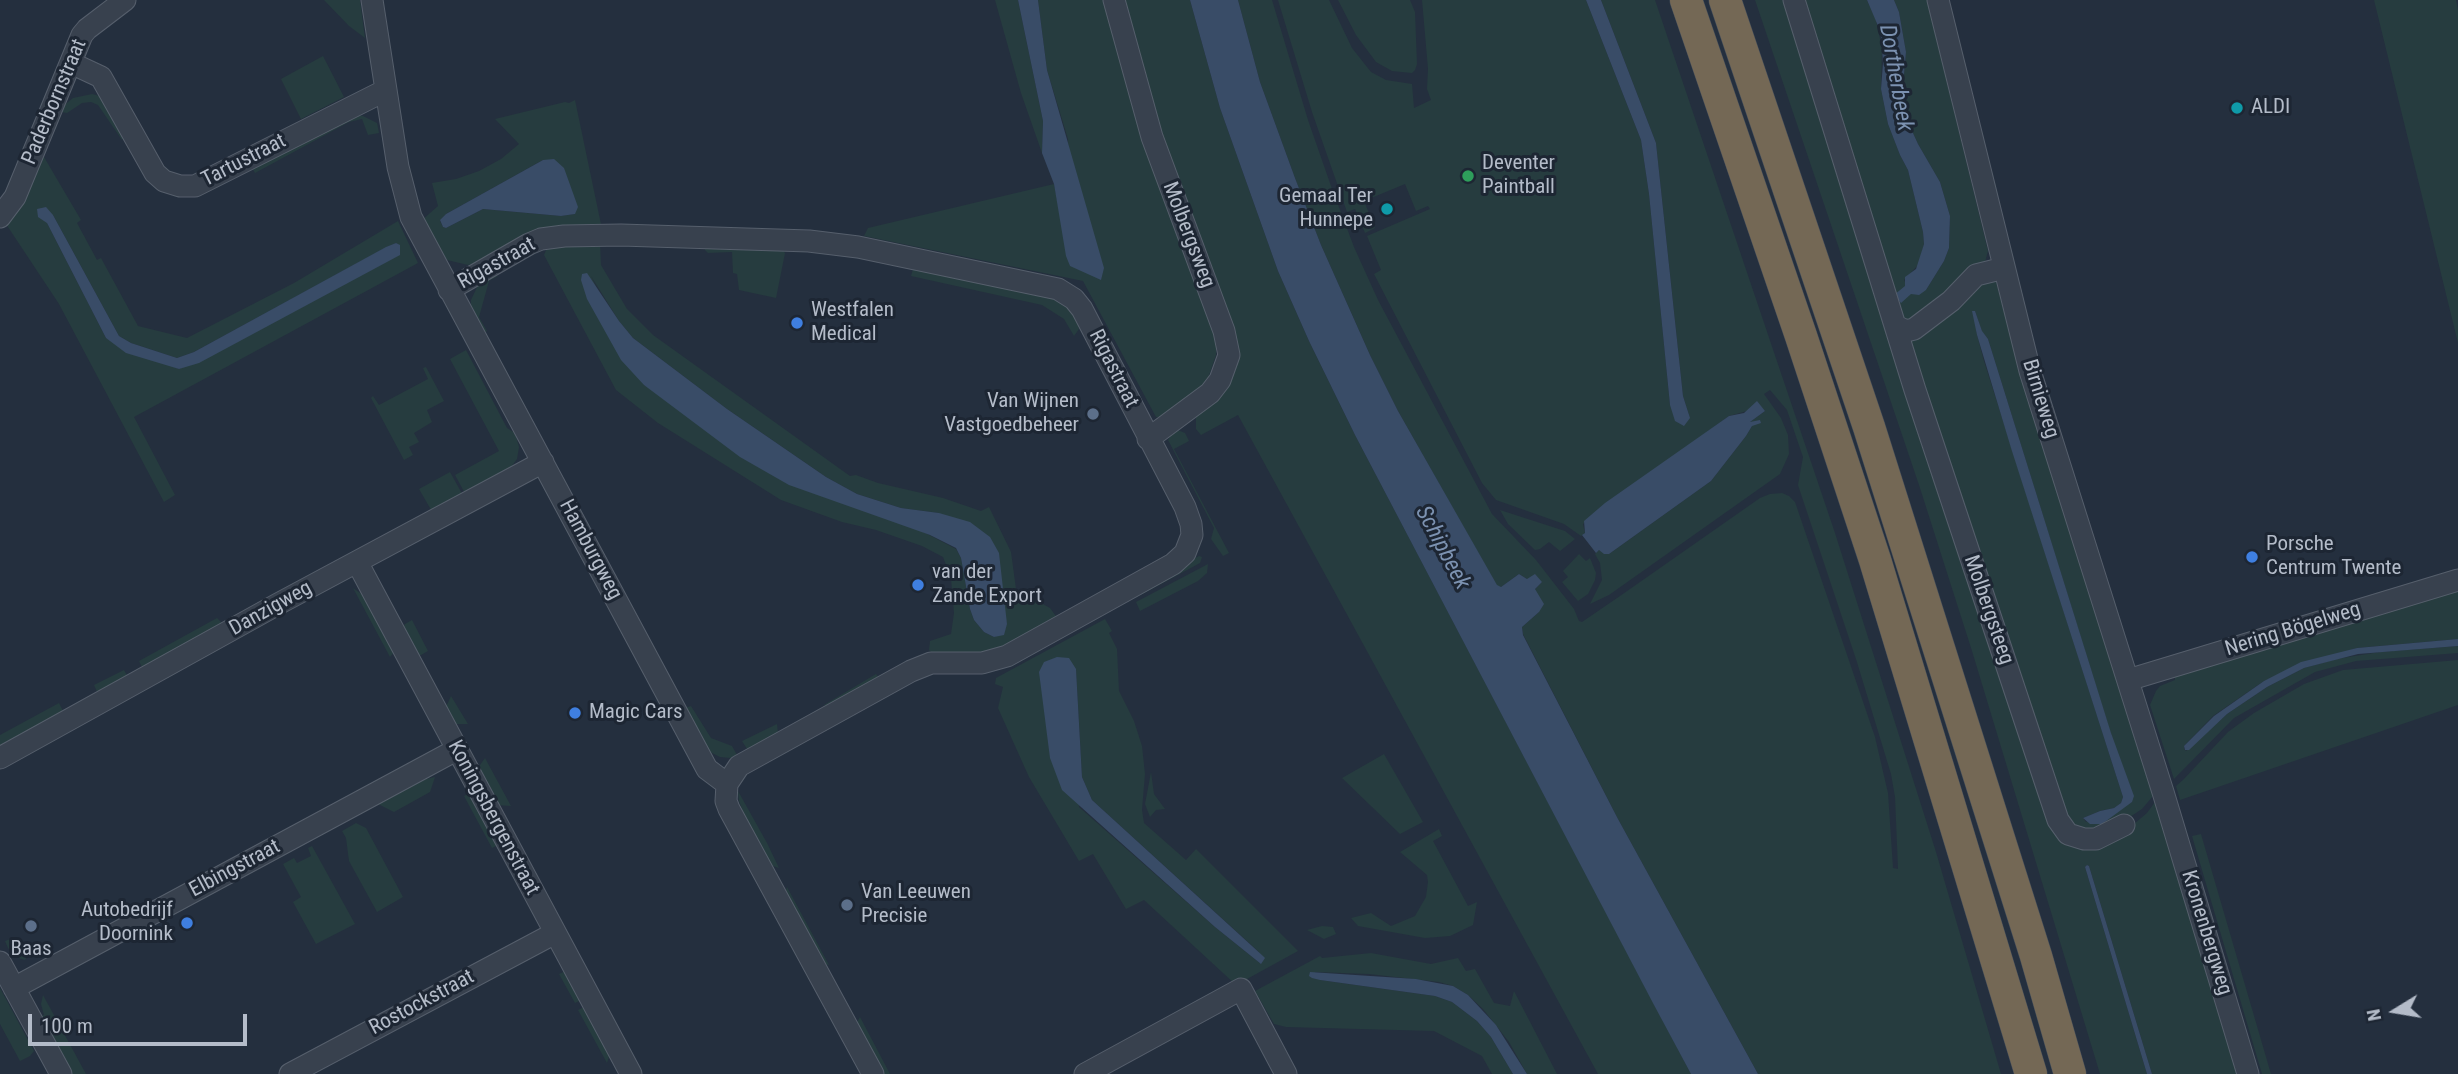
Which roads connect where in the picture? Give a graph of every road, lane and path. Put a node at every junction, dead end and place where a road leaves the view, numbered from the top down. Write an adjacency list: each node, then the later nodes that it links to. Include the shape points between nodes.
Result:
1 (125, 0): 8 (street, Paderbornstraat, via 87,29)
2 (372, 0): 9 (street, Hamburgweg)
3 (1114, 0): 14 (street, Molbergsweg, via 1152,137 1229,355 1210,393)
4 (1685, 0): 33 (highway, via 1870,546)
5 (1725, 0): 34 (highway, via 1869,427)
6 (1794, 0): 13 (street, Molbergsteeg)
7 (1938, 0): 11 (street, Birnieweg)
8 (71, 63): 9 (street, Tartustraat, via 101,77 155,173 180,187 195,186); 10 (street, Paderbornstraat, via 15,197)
9 (386, 90): 12 (street, Hamburgweg, via 405,202)
10 (0, 217)
11 (2004, 268): 13 (street, via 1976,275 1914,329); 18 (street, Birnieweg, via 2030,371)
12 (449, 290): 14 (street, Rigastraat, via 541,239 621,235 827,243 1035,284 1066,293 1082,309); 15 (street, Hamburgweg)
13 (1896, 326): 23 (street, Molbergsteeg, via 2062,829 2096,839)
14 (1148, 439): 21 (street, Rigastraat, via 1191,524 1189,546 1172,564 1007,656 982,663 931,663 911,671 739,766)
15 (543, 462): 16 (street, Danzigweg); 21 (street, Hamburgweg, via 708,769)
16 (357, 562): 19 (street, Koningsbergenstraat); 20 (street, Danzigweg)
17 (2458, 580): 18 (street, Nering Bögelweg)
18 (2127, 680): 22 (street, Birnieweg)
19 (456, 750): 24 (street, Koningsbergenstraat); 26 (street, Elbingstraat)
20 (0, 758)
21 (727, 784): 30 (street, via 729,809)
22 (2163, 792): 35 (street, Kronenbergweg)
23 (2124, 825)
24 (555, 933): 28 (street, Rostockstraat); 29 (street, Koningsbergenstraat)
25 (0, 962): 26 (street)
26 (13, 988): 27 (street)
27 (61, 1074)
28 (290, 1074)
29 (631, 1074)
30 (873, 1074)
31 (1085, 1074): 32 (street, via 1241,989)
32 (1286, 1074)
33 (2031, 1074)
34 (2070, 1074)
35 (2248, 1074)

